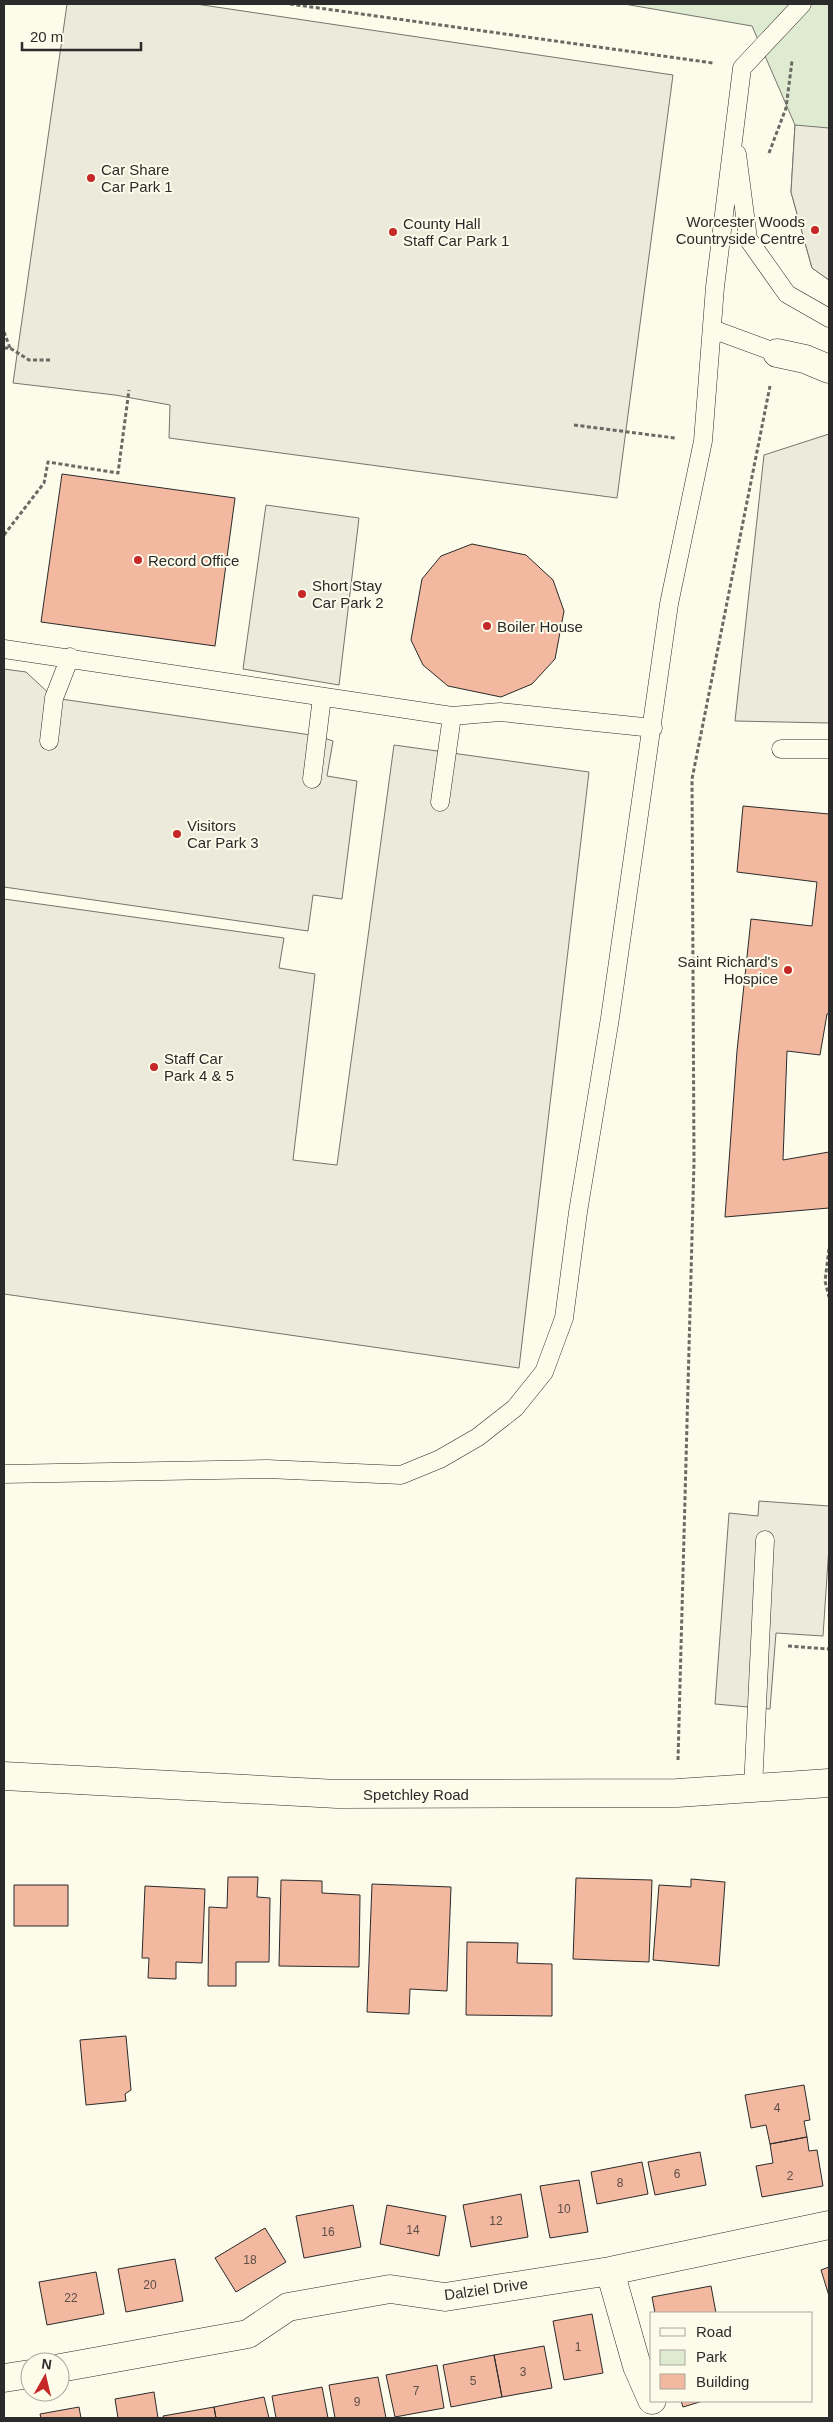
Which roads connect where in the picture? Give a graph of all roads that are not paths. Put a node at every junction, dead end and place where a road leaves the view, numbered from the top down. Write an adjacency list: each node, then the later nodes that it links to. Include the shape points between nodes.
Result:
1 (802, 4): 2 (lane, via 742,68)
2 (734, 126): 3 (lane, via 748,239 787,294); 4 (lane)
3 (829, 318)
4 (712, 329): 5 (lane); 11 (lane, via 703,441 669,604)
5 (777, 353): 6 (street)
6 (829, 369)
7 (4, 648): 8 (lane)
8 (70, 657): 9 (lane); 12 (lane, via 54,698)
9 (322, 697): 10 (lane); 15 (lane)
10 (452, 716): 11 (lane, via 500,712); 16 (lane)
11 (653, 728): 17 (lane, via 564,1318 544,1372 515,1408 448,1455 401,1475 266,1469)
12 (49, 741)
13 (781, 748): 14 (lane)
14 (829, 749)
15 (312, 779)
16 (440, 802)
17 (4, 1474)
18 (765, 1540): 21 (lane)
19 (4, 1776): 21 (street, Spetchley Road, via 337,1794 677,1793)
20 (829, 1783): 21 (street, Spetchley Road)
21 (753, 1788)
22 (829, 2225): 23 (street, Dalziel Drive)
23 (610, 2271): 24 (street, Dalziel Drive, via 445,2297 390,2289 288,2307 248,2334); 27 (street, via 637,2366)
24 (70, 2366)
25 (20, 2376): 26 (street)
26 (4, 2378)
27 (650, 2395)
28 (653, 2402): 29 (street)
29 (659, 2418)

